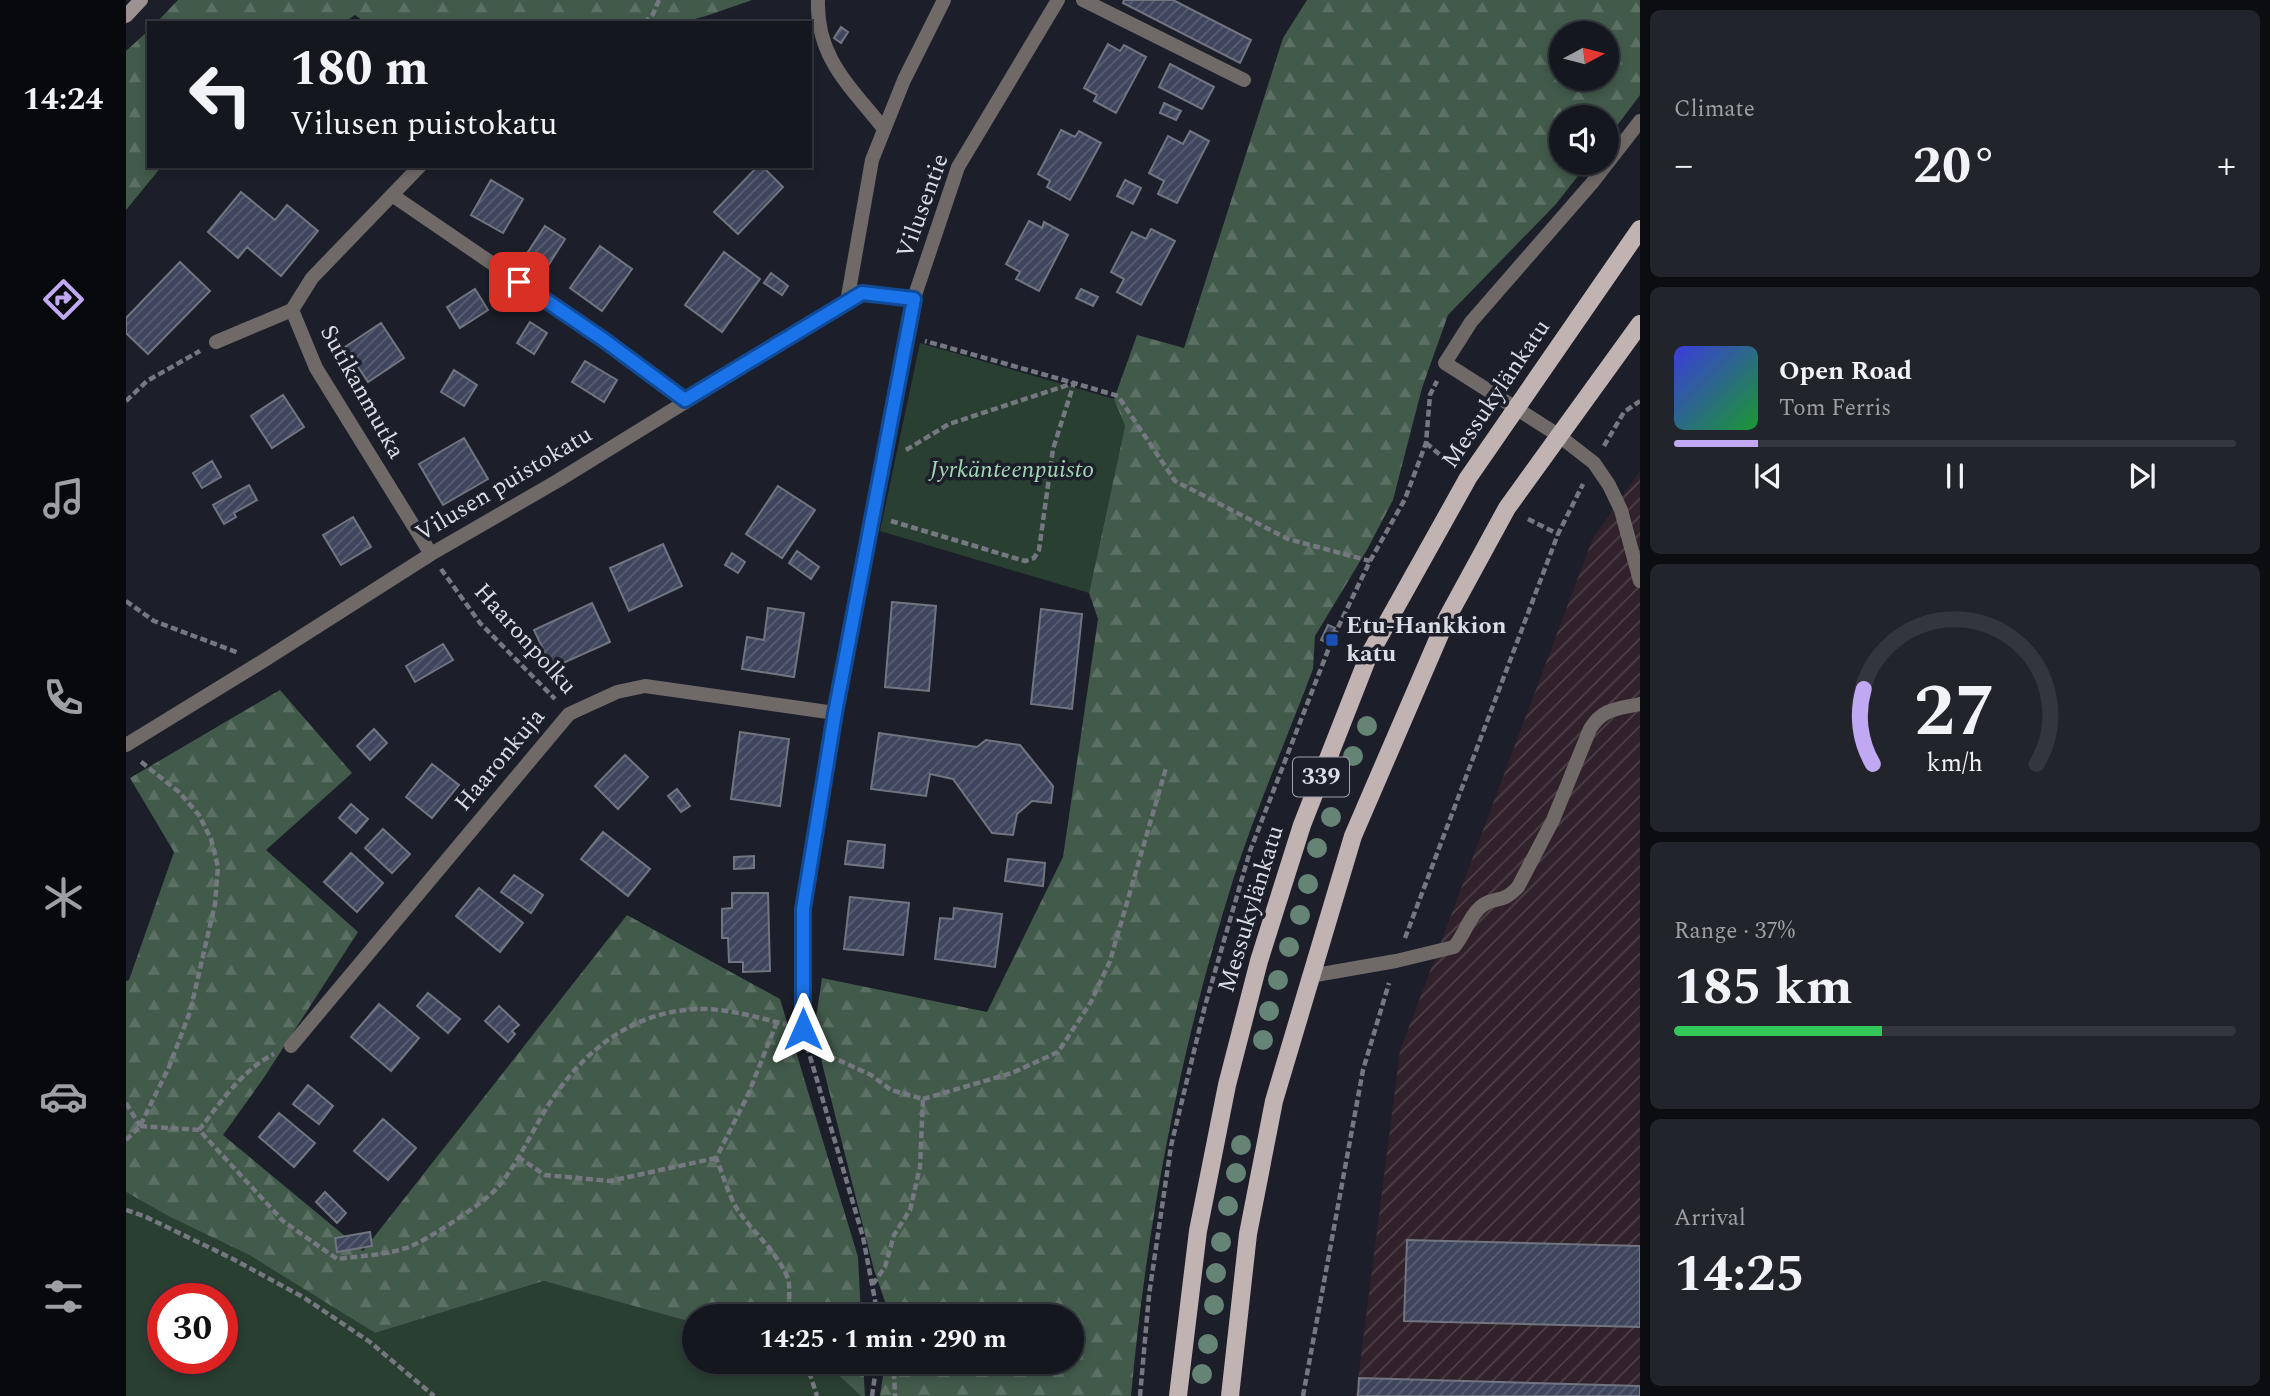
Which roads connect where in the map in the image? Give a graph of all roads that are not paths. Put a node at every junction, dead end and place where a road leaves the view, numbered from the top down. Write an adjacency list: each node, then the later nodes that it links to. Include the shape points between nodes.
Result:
1 (141, 0): 6 (main road)
2 (818, 0): 9 (street, via 817,20 833,64)
3 (944, 0): 9 (street)
4 (1058, 0): 13 (street, Vilusentie, via 958,167)
5 (1083, 0): 7 (street)
6 (126, 16)
7 (1244, 80)
8 (1640, 121): 19 (street, via 1471,322 1445,363)
9 (884, 129): 14 (street, via 872,160)
10 (418, 168): 11 (street, Sutikanmutka)
11 (392, 195): 15 (street, Sutikanmutka, via 312,278); 18 (street)
12 (1640, 229): 19 (main road, Messukylänkatu / 339)
13 (914, 299): 14 (street, Vilusen puistokatu, via 862,293); 24 (street, Vilusentie)
14 (847, 302): 18 (street, Vilusen puistokatu)
15 (292, 310): 17 (street); 21 (street, Sutikanmutka, via 316,368)
16 (1640, 324): 20 (main road, 339)
17 (216, 342)
18 (685, 400): 21 (street, Vilusen puistokatu)
19 (1515, 409): 20 (street); 29 (main road, Messukylänkatu / 339, via 1468,478 1368,657 1302,825 1259,961 1227,1085 1198,1231)
20 (1558, 435): 22 (street, via 1594,463 1609,485 1632,543); 26 (main road, 339, via 1507,508 1447,618 1353,836)
21 (431, 554): 25 (street, Vilusen puistokatu)
22 (1640, 581)
23 (1640, 704): 26 (street, via 1597,718 1518,887 1509,896 1484,904 1454,947)
24 (835, 713): 27 (street, Vilusentie, via 803,909); 28 (street, Haaronkuja, via 645,686 617,692 569,714)
25 (126, 745)
26 (1310, 976): 30 (main road, 339, via 1271,1114 1248,1234)
27 (803, 1029)
28 (291, 1046)
29 (1178, 1396)
30 (1230, 1396)

